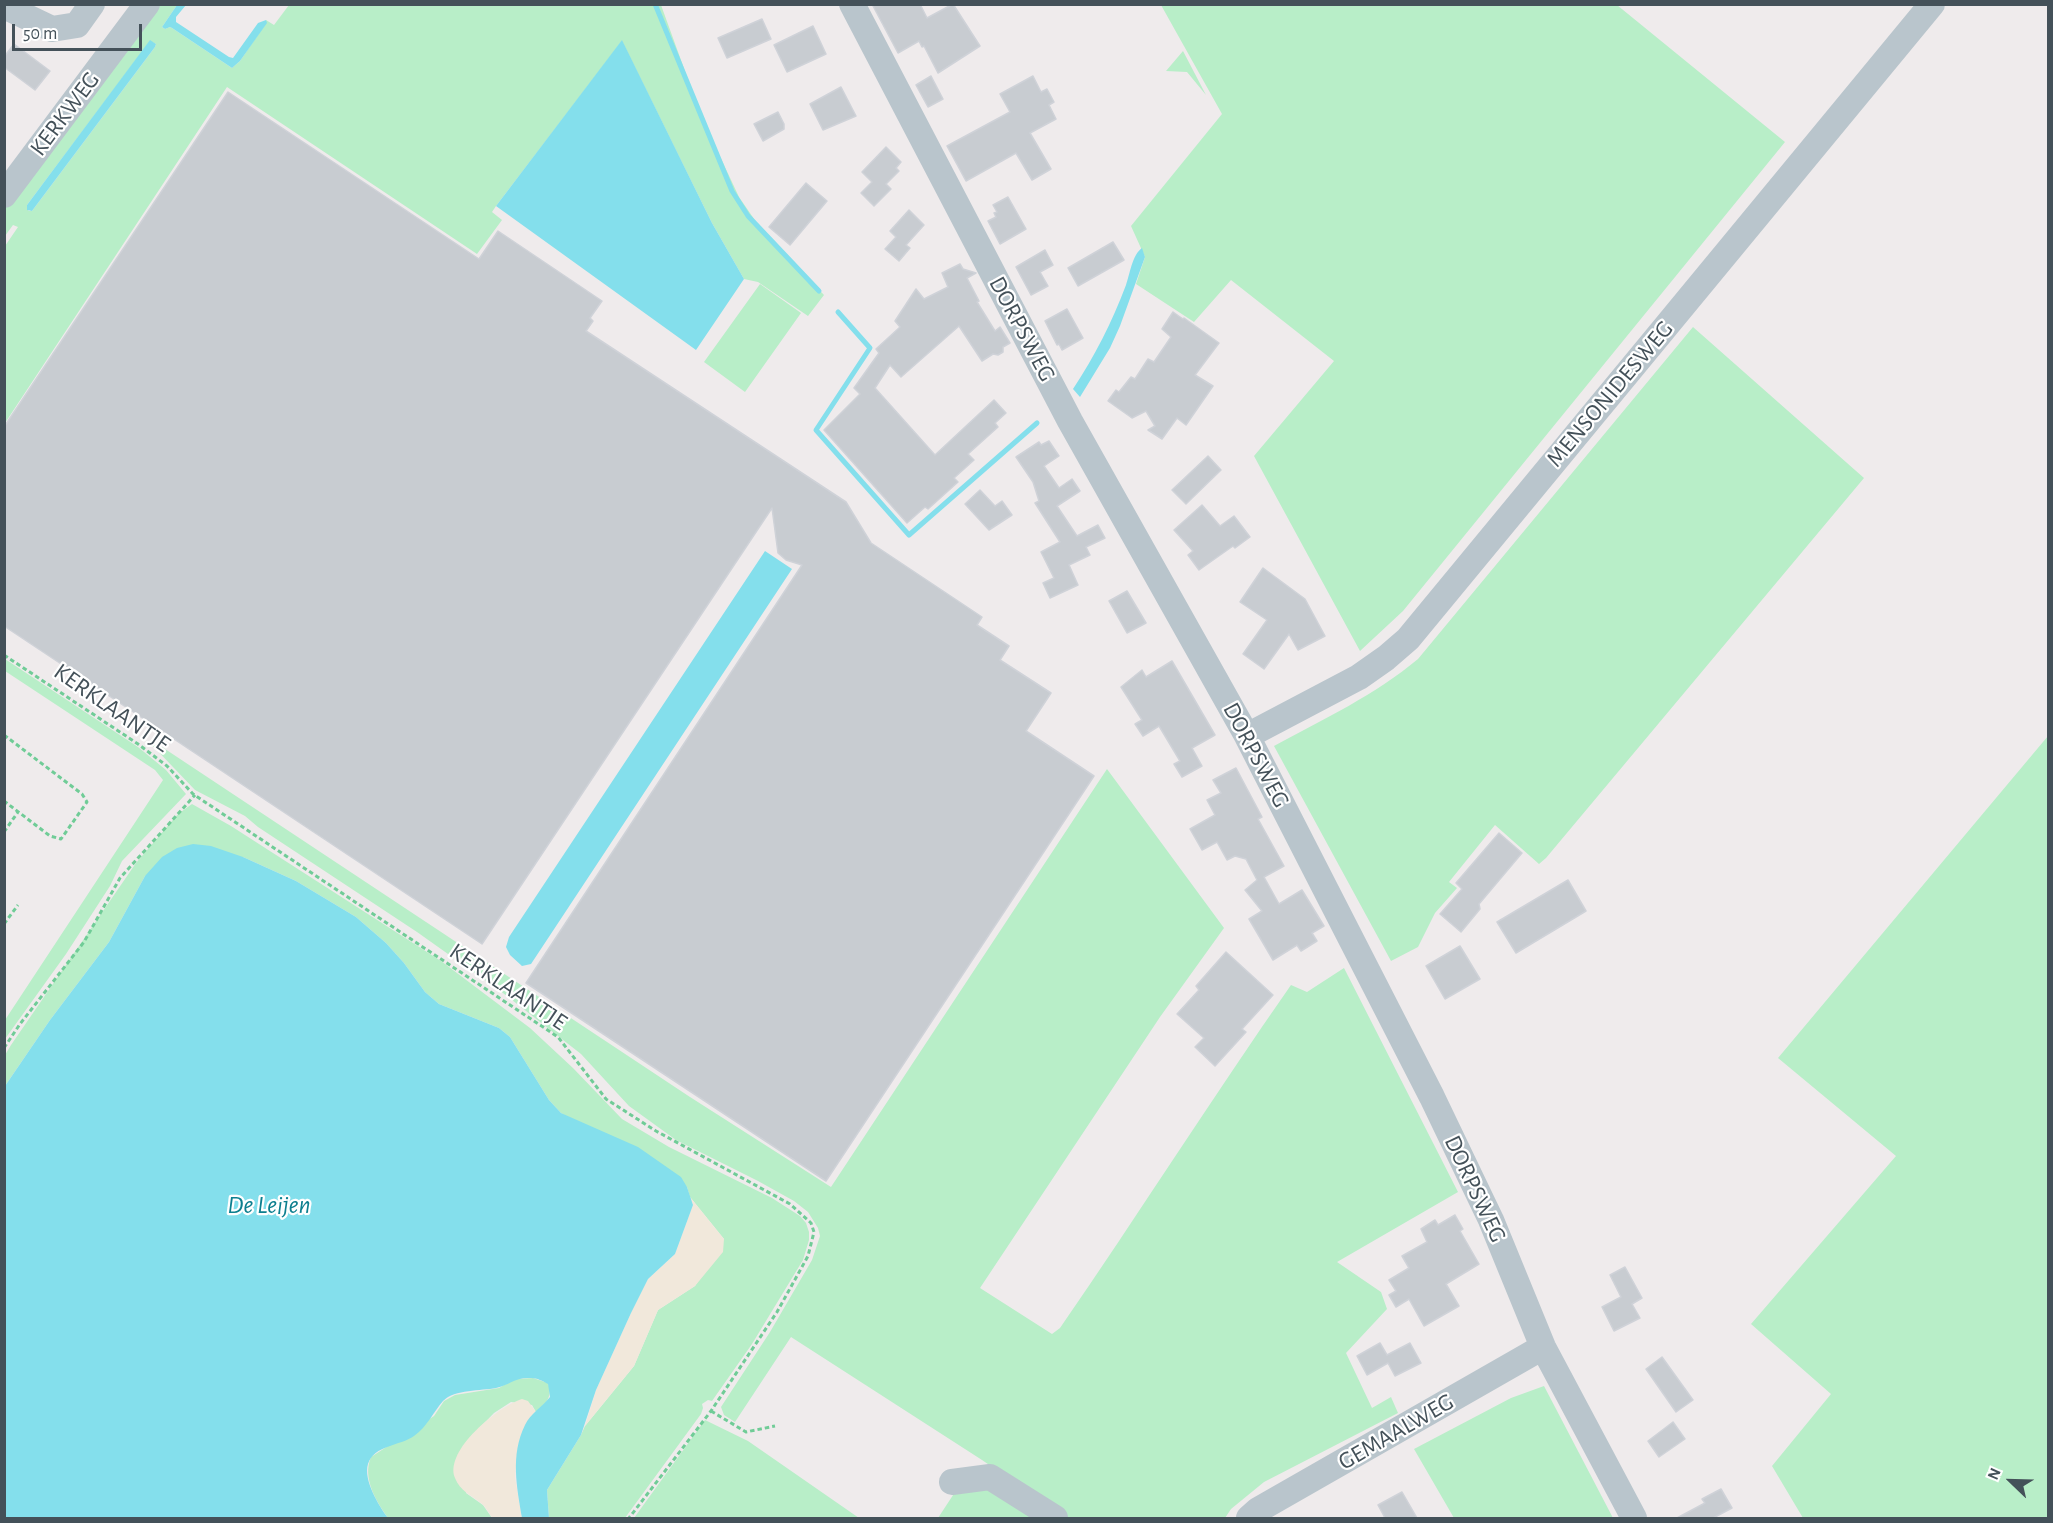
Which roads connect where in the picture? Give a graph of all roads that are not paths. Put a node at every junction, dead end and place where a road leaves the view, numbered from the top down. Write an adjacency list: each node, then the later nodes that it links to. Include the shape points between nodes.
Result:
1 (92, 4): 5 (street, via 77,25 52,29)
2 (147, 4): 6 (street, KERKWEG)
3 (852, 4): 7 (street, DORPSWEG, via 1070,422)
4 (1932, 4): 7 (street, MENSONIDESWEG, via 1407,639 1359,677)
5 (4, 6)
6 (4, 195)
7 (1247, 736): 8 (street, DORPSWEG, via 1432,1097 1491,1220)
8 (1543, 1347): 11 (street, GEMAALWEG); 12 (street, DORPSWEG)
9 (952, 1482): 10 (street, via 990,1477)
10 (1055, 1518)
11 (1249, 1518)
12 (1634, 1518)

